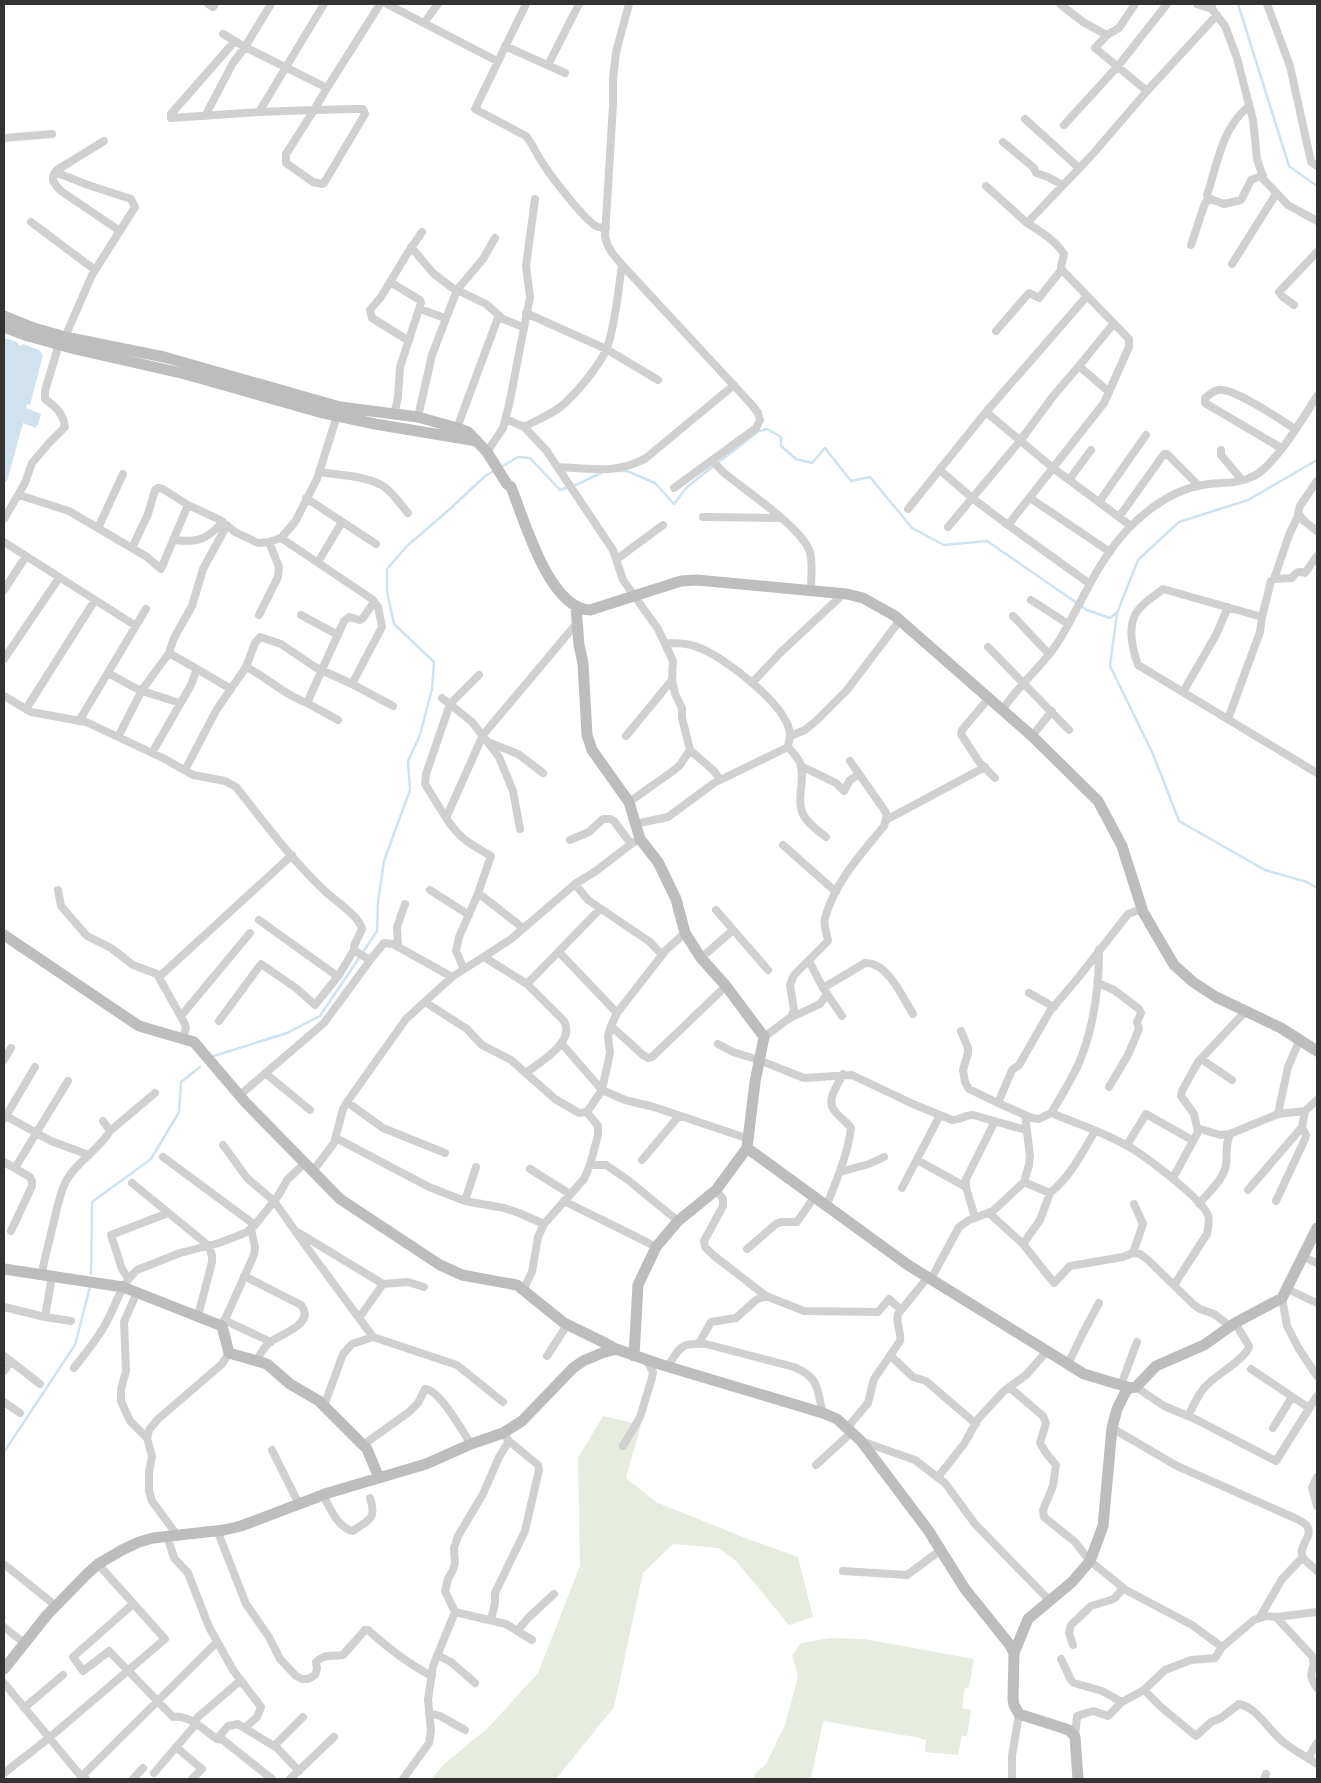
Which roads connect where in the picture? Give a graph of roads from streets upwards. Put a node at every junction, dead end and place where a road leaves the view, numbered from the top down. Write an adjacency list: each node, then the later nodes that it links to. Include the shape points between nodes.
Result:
1 (208, 4): 2 (street, via 213,7)
2 (215, 4)
3 (271, 4): 22 (street)
4 (324, 4): 26 (street)
5 (380, 4): 28 (street)
6 (387, 4): 17 (street)
7 (438, 4): 17 (street)
8 (526, 4): 21 (street)
9 (579, 4): 24 (street)
10 (629, 4): 52 (street, via 616,52 613,79)
11 (1060, 4): 19 (street)
12 (1135, 4): 19 (street, via 1119,28)
13 (1167, 4): 25 (street)
14 (1197, 4): 16 (street)
15 (1267, 4): 40 (street, via 1290,66 1311,162)
16 (1214, 10): 29 (street); 30 (street, via 1225,26 1237,58)
17 (424, 23): 23 (street)
18 (223, 34): 20 (street)
19 (1107, 36): 25 (street, via 1095,48)
20 (235, 41): 22 (street); 33 (street, via 171,114 171,118)
21 (505, 46): 23 (street); 24 (street)
22 (245, 47): 26 (street); 33 (street)
23 (497, 61): 52 (street, via 475,109 526,136 558,184 588,220 598,227)
24 (548, 66): 27 (street)
25 (1118, 66): 29 (street); 35 (street)
26 (286, 68): 28 (street); 32 (street)
27 (565, 74)
28 (327, 88): 31 (street)
29 (1146, 91): 41 (street)
30 (1249, 106): 43 (street, via 1257,159); 47 (street, via 1230,126 1216,161)
31 (314, 110): 31 (street, via 361,108 366,114 322,184 313,182 289,166 285,158); 32 (street)
32 (259, 112): 33 (street)
33 (205, 116)
34 (1025, 119): 41 (street)
35 (1064, 124)
36 (52, 134): 37 (street)
37 (4, 138)
38 (104, 141): 42 (street)
39 (1003, 142): 44 (street, via 1036,173)
40 (1317, 166)
41 (1079, 168): 44 (street)
42 (55, 172): 53 (street, via 52,177 55,185); 53 (street, via 131,199 135,207)
43 (1263, 175): 46 (street); 47 (street, via 1251,180 1241,200 1221,204)
44 (1063, 185): 51 (street)
45 (986, 186): 51 (street)
46 (1276, 194): 49 (street, via 1288,205); 59 (street)
47 (1208, 198): 56 (street)
48 (535, 199): 68 (street, via 526,266 530,289)
49 (1317, 221)
50 (31, 222): 62 (street)
51 (1027, 223): 61 (street, via 1061,248 1064,254)
52 (606, 227): 60 (street, via 606,243)
53 (120, 231): 62 (street)
54 (422, 232): 57 (street)
55 (495, 238): 64 (street, via 483,259)
56 (1191, 245)
57 (412, 247): 63 (street); 64 (street, via 433,273)
58 (1316, 255): 66 (street, via 1279,292)
59 (1232, 264)
60 (622, 265): 78 (street); 81 (street)
61 (1062, 269): 65 (street); 75 (street, via 1039,298 1029,293)
62 (95, 270): 76 (street)
63 (390, 282): 67 (street, via 420,300); 77 (street, via 370,310 371,316)
64 (457, 290): 69 (street, via 486,304); 71 (street)
65 (1087, 296): 72 (street); 84 (street)
66 (1294, 305)
67 (420, 309): 71 (street); 77 (street)
68 (526, 313): 74 (street); 78 (street)
69 (499, 315): 74 (street); 90 (street)
70 (4, 316): 76 (street)
71 (445, 318): 87 (street, via 432,355)
72 (1114, 323): 79 (street); 82 (street, via 1129,339 1129,347)
73 (4, 327): 76 (street)
74 (523, 327): 88 (street)
75 (996, 331)
76 (62, 341): 85 (street, via 164,358 340,407); 86 (street); 110 (street, via 45,399 64,418 65,427 32,462)
77 (409, 341): 85 (street, via 400,367)
78 (606, 349): 80 (street); 89 (street, via 567,402)
79 (1079, 366): 82 (street); 94 (street)
80 (658, 380)
81 (734, 385): 99 (street, via 758,413 760,420 756,428); 102 (street, via 633,466)
82 (1109, 392): 100 (street)
83 (1317, 396): 91 (street)
84 (986, 412): 94 (street); 101 (street)
85 (394, 415): 87 (street)
86 (337, 416): 93 (street); 103 (street)
87 (418, 417): 90 (street)
88 (506, 419): 89 (street); 98 (street)
89 (524, 427): 102 (street)
90 (457, 428): 93 (street, via 468,432)
91 (1295, 429): 95 (street); 95 (street, via 1227,390 1219,389 1205,398 1205,403)
92 (1146, 435): 114 (street)
93 (477, 441): 98 (street)
94 (1020, 441): 100 (street); 112 (street)
95 (1281, 448): 106 (street, via 1265,468)
96 (1091, 450): 105 (street)
97 (1220, 450): 106 (street)
98 (490, 457): 154 (street, via 511,487 541,564)
99 (712, 460): 109 (street); 121 (street)
100 (1053, 468): 105 (street); 113 (street)
101 (940, 470): 112 (street); 116 (street)
102 (561, 471): 140 (street)
103 (319, 472): 111 (street); 117 (street, via 376,483 386,488)
104 (123, 474): 129 (street)
105 (1069, 480): 114 (street)
106 (1242, 480): 108 (street)
107 (1317, 481): 118 (street, via 1300,506)
108 (1199, 486): 120 (street, via 1164,454); 127 (street, via 1166,499)
109 (674, 488)
110 (19, 495): 122 (street); 129 (street, via 69,511)
111 (306, 498): 123 (street); 131 (street, via 294,522)
112 (972, 498): 126 (street); 128 (street)
113 (1030, 498): 126 (street); 137 (street)
114 (1099, 502): 120 (street)
115 (188, 505): 124 (street); 132 (street); 136 (street, via 163,489 155,490)
116 (908, 509)
117 (408, 513)
118 (1298, 516): 130 (street); 143 (street)
119 (703, 517): 121 (street)
120 (1119, 517): 127 (street)
121 (780, 518): 146 (street, via 797,533 810,552)
122 (4, 519)
123 (342, 522): 135 (street); 141 (street)
124 (225, 524): 132 (street, via 199,541); 134 (street, via 258,543); 165 (street)
125 (663, 525): 140 (street)
126 (1008, 525): 144 (street)
127 (1131, 526): 137 (street)
128 (948, 527)
129 (98, 528): 136 (street)
130 (1317, 531)
131 (281, 538): 134 (street); 141 (street)
132 (175, 540): 136 (street, via 161,569)
133 (4, 542): 138 (street)
134 (269, 542): 155 (street, via 279,567 278,576)
135 (376, 544)
136 (132, 548)
137 (1110, 552): 144 (street)
138 (26, 556): 142 (street); 145 (street)
139 (1317, 556): 143 (street, via 1305,573)
140 (617, 559): 148 (street, via 623,580)
141 (318, 562): 151 (street)
142 (59, 578): 149 (street); 167 (street)
143 (1274, 579): 158 (street, via 1269,584)
144 (1090, 584): 160 (street)
145 (4, 590)
146 (811, 591): 148 (street, via 697,580 681,581); 182 (street, via 863,598 895,616)
147 (839, 598): 148 (street, via 696,585); 159 (street, via 861,603); 175 (street)
148 (637, 599): 154 (street); 163 (street)
149 (95, 600): 161 (street); 187 (street)
150 (1031, 600): 160 (street)
151 (374, 602): 162 (street, via 360,620 346,618); 176 (street, via 382,627)
152 (1228, 607): 158 (street); 179 (street); 179 (street, via 1163,589 1134,616 1131,637 1138,665)
153 (146, 609): 161 (street)
154 (576, 614): 198 (street); 211 (street, via 583,663 587,735 592,750)
155 (260, 615)
156 (301, 615): 162 (street)
157 (1013, 616): 166 (street)
158 (1262, 617): 190 (street, via 1260,632)
159 (898, 624): 182 (street); 195 (street, via 847,690 816,722)
160 (1068, 624): 166 (street)
161 (136, 626): 171 (street)
162 (338, 635): 170 (street)
163 (666, 643): 173 (street, via 673,661); 175 (street, via 699,647 720,657)
164 (988, 647): 174 (street)
165 (169, 653): 169 (street); 178 (street)
166 (1049, 654): 174 (street)
167 (4, 660)
168 (246, 667): 170 (street, via 254,643 260,636 281,644); 177 (street); 184 (street)
169 (196, 669): 177 (street); 183 (street, via 191,685)
170 (322, 671): 176 (street); 184 (street)
171 (108, 673): 178 (street); 192 (street)
172 (480, 675): 185 (street)
173 (672, 680): 194 (street); 200 (street, via 682,708)
174 (1024, 682): 188 (street); 189 (street)
175 (752, 683): 195 (street, via 780,714)
176 (352, 684): 186 (street)
177 (231, 689): 205 (street)
178 (142, 690): 183 (street); 197 (street)
179 (1183, 692): 190 (street)
180 (4, 696): 187 (street)
181 (442, 698): 185 (street)
182 (988, 700): 188 (street); 204 (street, via 961,734); 229 (street, via 1094,804 1118,848)
183 (179, 703): 201 (street)
184 (307, 703): 191 (street)
185 (450, 704): 198 (street); 212 (street, via 425,784)
186 (393, 706)
187 (26, 709): 192 (street)
188 (1002, 710): 196 (street)
189 (1052, 711): 193 (street); 196 (street)
190 (1228, 719): 207 (street)
191 (338, 720)
192 (79, 721): 197 (street)
193 (1069, 730)
194 (626, 736)
195 (790, 736): 199 (street)
196 (1032, 736): 229 (street, via 1098,801 1122,846)
197 (118, 737): 201 (street)
198 (485, 738): 206 (street, via 518,754); 212 (street); 215 (street, via 499,757 513,791)
199 (788, 746): 203 (street); 210 (street)
200 (690, 750): 210 (street, via 714,770); 211 (street, via 673,771)
201 (152, 753): 205 (street)
202 (850, 762): 208 (street)
203 (801, 766): 208 (street, via 844,791 850,780); 216 (street, via 803,814)
204 (985, 767): 209 (street); 213 (street)
205 (185, 770): 220 (street, via 236,787)
206 (543, 772)
207 (1317, 773)
208 (860, 774): 213 (street, via 885,811)
209 (994, 778)
210 (720, 780): 214 (street, via 668,817)
211 (629, 802): 214 (street)
212 (446, 818): 225 (street, via 457,834 491,856)
213 (886, 820): 224 (street)
214 (635, 824): 218 (street)
215 (520, 829)
216 (826, 837)
217 (570, 840): 218 (street, via 590,832 604,819 610,819)
218 (635, 841): 221 (street); 235 (street, via 658,862 672,892)
219 (783, 846): 224 (street)
220 (292, 855): 240 (street, via 362,925 354,946); 248 (street)
221 (575, 884): 227 (street); 232 (street)
222 (58, 890): 248 (street, via 61,906 87,936)
223 (430, 890): 230 (street)
224 (836, 892): 244 (street, via 825,918 828,941)
225 (477, 896): 230 (street); 232 (street, via 482,896)
226 (405, 904): 237 (street, via 397,926)
227 (600, 909): 239 (street); 241 (street, via 650,942)
228 (716, 910): 233 (street)
229 (1140, 910): 238 (street, via 1128,914); 259 (street, via 1153,942 1171,968 1214,1002); 268 (street, via 1174,965 1193,982 1216,997 1281,1028)
230 (469, 915): 245 (street, via 456,951)
231 (259, 920): 247 (street)
232 (523, 928): 242 (street)
233 (733, 930): 243 (street); 246 (street)
234 (250, 933): 260 (street)
235 (684, 933): 241 (street); 243 (street)
236 (4, 935): 267 (street, via 139,1026)
237 (398, 946): 240 (street, via 388,942); 249 (street)
238 (1099, 950): 250 (street); 256 (street)
239 (559, 952): 251 (street); 257 (street)
240 (361, 955): 247 (street); 279 (street, via 324,1022)
241 (662, 955): 257 (street)
242 (484, 957): 245 (street); 251 (street)
243 (701, 958): 252 (street)
244 (809, 961): 253 (street); 262 (street, via 794,975 790,985 794,1010)
245 (464, 970): 249 (street)
246 (768, 970)
247 (337, 976): 263 (street, via 315,1005 261,964)
248 (159, 977): 260 (street)
249 (452, 977): 255 (street)
250 (1098, 983): 283 (street, via 1114,990 1141,1013 1137,1022 1139,1029 1128,1055); 293 (street, via 1085,1046)
251 (527, 984): 269 (street, via 564,1021 567,1030)
252 (726, 986): 264 (street, via 652,1057 643,1055); 266 (street)
253 (825, 991): 258 (street, via 870,962 887,973); 261 (street); 262 (street, via 820,1004)
254 (1029, 993): 256 (street)
255 (425, 1002): 278 (street, via 467,1028 482,1045 511,1060); 288 (street, via 406,1019)
256 (1054, 1006): 289 (street, via 1019,1065 1012,1070)
257 (617, 1013): 264 (street)
258 (913, 1014)
259 (1242, 1015): 268 (street); 276 (street)
260 (181, 1016): 267 (street, via 186,1029)
261 (842, 1016)
262 (790, 1018): 266 (street)
263 (220, 1021)
264 (611, 1026): 284 (street, via 608,1036 610,1053)
265 (961, 1031): 289 (street, via 968,1053 963,1070 965,1082 974,1092)
266 (764, 1037): 275 (street)
267 (182, 1038): 286 (street, via 194,1042)
268 (1298, 1041): 272 (street); 273 (street); 294 (street, via 1288,1067)
269 (562, 1044): 278 (street); 284 (street)
270 (718, 1044): 275 (street)
271 (11, 1048): 274 (street)
272 (1317, 1051)
273 (1317, 1058)
274 (4, 1060)
275 (759, 1060): 280 (street, via 804,1078); 310 (street)
276 (1201, 1060): 281 (street); 302 (street, via 1181,1096 1194,1114)
277 (35, 1067): 298 (street)
278 (526, 1073): 292 (street, via 554,1099 579,1113)
279 (265, 1074): 286 (street); 290 (street)
280 (843, 1074): 295 (street, via 852,1075); 325 (street, via 831,1098 835,1112 851,1128)
281 (1232, 1080)
282 (68, 1081): 306 (street)
283 (1109, 1087)
284 (602, 1090): 292 (street); 297 (street)
285 (155, 1093): 304 (street)
286 (240, 1096): 321 (street)
287 (1317, 1100): 291 (street)
288 (347, 1102): 308 (street); 313 (street, via 382,1128)
289 (998, 1104): 296 (street)
290 (310, 1110)
291 (1305, 1111): 294 (street); 301 (street)
292 (587, 1112): 320 (street, via 598,1126)
293 (1052, 1113): 296 (street, via 1039,1119); 305 (street)
294 (1278, 1114): 307 (street)
295 (940, 1115): 300 (street, via 952,1120 973,1115); 318 (street)
296 (1025, 1115): 303 (street)
297 (679, 1116): 310 (street); 317 (street)
298 (5, 1118): 306 (street)
299 (103, 1121): 304 (street)
300 (995, 1121): 303 (street); 329 (street, via 966,1179)
301 (1302, 1127): 332 (street); 336 (street, via 1305,1139)
302 (1197, 1128): 307 (street, via 1220,1135); 309 (street)
303 (1026, 1130): 327 (street, via 1029,1165)
304 (110, 1131): 314 (street)
305 (1095, 1131): 311 (street); 333 (street, via 1079,1158)
306 (37, 1133): 314 (street); 323 (street)
307 (1230, 1134): 340 (street, via 1224,1170)
308 (336, 1138): 321 (street, via 325,1157); 338 (street, via 429,1187)
309 (1192, 1140): 311 (street, via 1146,1114); 326 (street)
310 (748, 1144): 331 (street); 334 (street)
311 (1127, 1145): 326 (street)
312 (224, 1146): 337 (street, via 247,1178)
313 (445, 1152)
314 (89, 1155): 359 (street, via 66,1180 44,1254)
315 (163, 1157): 347 (street)
316 (884, 1157): 325 (street)
317 (642, 1160)
318 (917, 1160): 329 (street); 330 (street)
319 (4, 1162): 323 (street)
320 (590, 1165): 335 (street, via 584,1179); 345 (street, via 606,1165)
321 (309, 1167): 337 (street, via 287,1180); 366 (street, via 340,1199 440,1264 462,1275 517,1285)
322 (476, 1167): 338 (street)
323 (14, 1168): 350 (street, via 30,1177 32,1186)
324 (530, 1169): 335 (street)
325 (840, 1172): 341 (street)
326 (1173, 1178): 340 (street)
327 (1024, 1182): 333 (street); 343 (street)
328 (132, 1183): 342 (street)
329 (966, 1187): 344 (street)
330 (902, 1188)
331 (716, 1190): 345 (street); 369 (street, via 723,1206 704,1241 705,1246)
332 (1248, 1190)
333 (1050, 1193): 351 (street, via 1040,1220)
334 (815, 1196): 341 (street); 354 (street, via 797,1222 776,1224)
335 (567, 1197): 346 (street); 353 (street, via 600,1220)
336 (1276, 1200)
337 (274, 1201): 347 (street); 349 (street)
338 (465, 1201): 346 (street, via 504,1208)
339 (1134, 1204): 355 (street, via 1142,1224)
340 (1199, 1204): 364 (street, via 1208,1215 1207,1234)
341 (827, 1206): 361 (street)
342 (168, 1213): 352 (street); 362 (street, via 110,1235)
343 (989, 1213): 344 (street); 351 (street)
344 (975, 1218): 361 (street, via 959,1227)
345 (678, 1221): 353 (street)
346 (544, 1224): 366 (street, via 536,1244 532,1272)
347 (253, 1227): 352 (street); 360 (street, via 254,1255)
348 (1317, 1228): 356 (street)
349 (295, 1230): 363 (street); 376 (street)
350 (11, 1231)
351 (1023, 1244): 355 (street, via 1054,1282 1070,1266)
352 (209, 1246): 362 (street, via 180,1253 137,1270); 374 (street, via 212,1262)
353 (656, 1247): 391 (street, via 638,1285)
354 (747, 1249)
355 (1133, 1253): 364 (street, via 1148,1260)
356 (1303, 1256): 357 (street); 368 (street)
357 (1317, 1263)
358 (4, 1269): 359 (street)
359 (47, 1275): 362 (street); 375 (street)
360 (244, 1276): 378 (street); 382 (street, via 305,1310 298,1326)
361 (930, 1278): 373 (street); 386 (street)
362 (126, 1283): 367 (street); 396 (street, via 103,1329)
363 (384, 1284): 365 (street, via 408,1282); 376 (street)
364 (1174, 1285): 380 (street, via 1200,1309)
365 (424, 1287)
366 (523, 1290): 379 (street)
367 (137, 1292): 374 (street); 417 (street, via 124,1322 126,1372 121,1401 130,1421)
368 (1284, 1293): 371 (street); 380 (street); 399 (street, via 1287,1326)
369 (766, 1296): 373 (street, via 804,1310 878,1312 889,1299); 384 (street, via 756,1300 736,1318 712,1322)
370 (1099, 1303): 394 (street)
371 (1317, 1303)
372 (4, 1307): 375 (street)
373 (901, 1310): 388 (street, via 896,1318 900,1341)
374 (198, 1316): 378 (street)
375 (45, 1317): 377 (street)
376 (359, 1318): 381 (street)
377 (71, 1321)
378 (223, 1323): 382 (street); 387 (street)
379 (567, 1324): 385 (street); 390 (street)
380 (1233, 1324): 401 (street, via 1204,1345 1156,1366); 411 (street, via 1249,1350 1207,1384)
381 (373, 1337): 406 (street, via 457,1365); 407 (street, via 352,1344 343,1354)
382 (271, 1342): 393 (street)
383 (1136, 1342): 401 (street)
384 (699, 1343): 395 (street, via 685,1344); 410 (street, via 807,1372 814,1379)
385 (616, 1349): 391 (street); 416 (street, via 593,1356 572,1368)
386 (1047, 1351): 394 (street); 402 (street, via 1026,1375)
387 (229, 1353): 393 (street); 417 (street, via 222,1364 157,1420)
388 (890, 1355): 412 (street, via 913,1377 926,1381); 415 (street, via 874,1379 868,1403)
389 (4, 1356): 392 (street)
390 (547, 1356)
391 (640, 1358): 395 (street); 421 (street, via 653,1372 652,1378 640,1417)
392 (11, 1361): 398 (street); 400 (street)
393 (256, 1361): 407 (street, via 267,1364)
394 (1068, 1364): 401 (street, via 1084,1374)
395 (667, 1366): 410 (street)
396 (74, 1368)
397 (1251, 1369): 404 (street)
398 (4, 1371)
399 (1317, 1376)
400 (40, 1384)
401 (1129, 1386): 411 (street); 413 (street)
402 (1009, 1387): 412 (street); 435 (street, via 1043,1416 1046,1423 1040,1443 1056,1465 1053,1486 1043,1510 1044,1517 1076,1542)
403 (1317, 1396): 408 (street)
404 (1292, 1397): 408 (street); 414 (street)
405 (4, 1402): 409 (street)
406 (503, 1402)
407 (324, 1406): 420 (street)
408 (1310, 1408): 411 (street, via 1276,1461)
409 (20, 1413)
410 (823, 1413): 415 (street, via 837,1419)
411 (1188, 1416)
412 (976, 1424): 425 (street)
413 (1112, 1428): 434 (street, via 1177,1466 1298,1519 1309,1529 1301,1551); 435 (street, via 1103,1526)
414 (1272, 1428)
415 (849, 1430): 418 (street); 423 (street)
416 (506, 1437): 419 (street); 445 (street, via 454,1548 455,1563 445,1591); 449 (street, via 538,1465 539,1470 525,1531 494,1593)
417 (147, 1438): 432 (street, via 152,1456 148,1472 152,1501)
418 (861, 1440): 425 (street, via 915,1460); 433 (street)
419 (471, 1444): 420 (street, via 440,1399 425,1388 410,1412); 426 (street, via 426,1464)
420 (363, 1445): 426 (street)
421 (623, 1446)
422 (272, 1450): 429 (street)
423 (816, 1465)
424 (1317, 1476): 430 (street, via 1312,1488)
425 (938, 1477): 442 (street, via 975,1524)
426 (379, 1478): 427 (street)
427 (324, 1495): 428 (street, via 336,1517 347,1530 353,1531 372,1517 374,1510); 429 (street)
428 (370, 1498)
429 (299, 1504): 431 (street, via 241,1526)
430 (1317, 1506)
431 (217, 1530): 432 (street); 463 (street, via 246,1604 280,1659 296,1676 308,1679 315,1674 316,1662 320,1658 343,1655 368,1630 390,1650)
432 (172, 1536): 436 (street, via 139,1542); 453 (street, via 174,1558 188,1573)
433 (941, 1550): 438 (street, via 907,1575); 457 (street, via 965,1589)
434 (1303, 1557): 439 (street); 447 (street, via 1282,1579)
435 (1090, 1561): 440 (street); 442 (street, via 1072,1582)
436 (98, 1564): 443 (street); 444 (street)
437 (5, 1565): 444 (street)
438 (843, 1571)
439 (1317, 1571)
440 (1123, 1588): 455 (street, via 1115,1598 1091,1606 1071,1625 1069,1633); 456 (street, via 1192,1626)
441 (554, 1594): 451 (street)
442 (1049, 1600): 457 (street, via 1028,1619)
443 (133, 1604): 461 (street, via 165,1639); 461 (street, via 72,1657 83,1671 109,1652)
444 (56, 1606): 454 (street)
445 (455, 1612): 449 (street); 458 (street)
446 (1317, 1612): 448 (street)
447 (1260, 1617): 448 (street); 456 (street)
448 (1276, 1617): 467 (street, via 1312,1656 1314,1665 1310,1677)
449 (491, 1620): 451 (street)
450 (4, 1627): 454 (street)
451 (518, 1630): 452 (street)
452 (532, 1640)
453 (217, 1642): 464 (street); 469 (street)
454 (24, 1643): 460 (street)
455 (1073, 1644)
456 (1222, 1647): 468 (street, via 1215,1658 1191,1660 1165,1670)
457 (1014, 1653): 473 (street, via 1013,1700)
458 (437, 1655): 463 (street); 466 (street, via 457,1666)
459 (1061, 1659): 470 (street, via 1074,1683 1102,1691)
460 (4, 1669)
461 (128, 1670): 469 (street); 480 (street)
462 (63, 1675): 471 (street)
463 (432, 1676): 472 (street)
464 (241, 1680): 475 (street); 476 (street, via 261,1707 257,1717)
465 (4, 1683): 471 (street)
466 (475, 1683)
467 (1317, 1688)
468 (1144, 1690): 470 (street); 485 (street, via 1196,1736 1239,1704 1245,1705 1280,1740)
469 (157, 1700): 475 (street, via 174,1717); 491 (street)
470 (1122, 1702): 479 (street, via 1108,1716 1093,1711 1077,1716)
471 (24, 1708): 480 (street)
472 (429, 1713): 477 (street); 496 (street, via 430,1743)
473 (1019, 1714): 479 (street, via 1069,1730); 497 (street)
474 (303, 1718): 483 (street)
475 (195, 1723): 481 (street); 484 (street)
476 (245, 1728): 481 (street, via 238,1724 228,1726); 483 (street)
477 (465, 1730)
478 (334, 1737): 488 (street)
479 (1075, 1737): 498 (street)
480 (48, 1738): 489 (street); 491 (street)
481 (217, 1739): 492 (street, via 231,1746)
482 (1317, 1743): 485 (street)
483 (274, 1746): 488 (street)
484 (176, 1747): 490 (street); 494 (street, via 202,1769)
485 (1308, 1758): 486 (street)
486 (1317, 1764)
487 (143, 1768): 493 (street)
488 (299, 1771): 495 (street)
489 (4, 1773)
490 (154, 1773)
491 (81, 1777)
492 (268, 1778)
493 (133, 1779)
494 (192, 1779)
495 (290, 1779)
496 (403, 1779)
497 (1012, 1779)
498 (1078, 1779)

